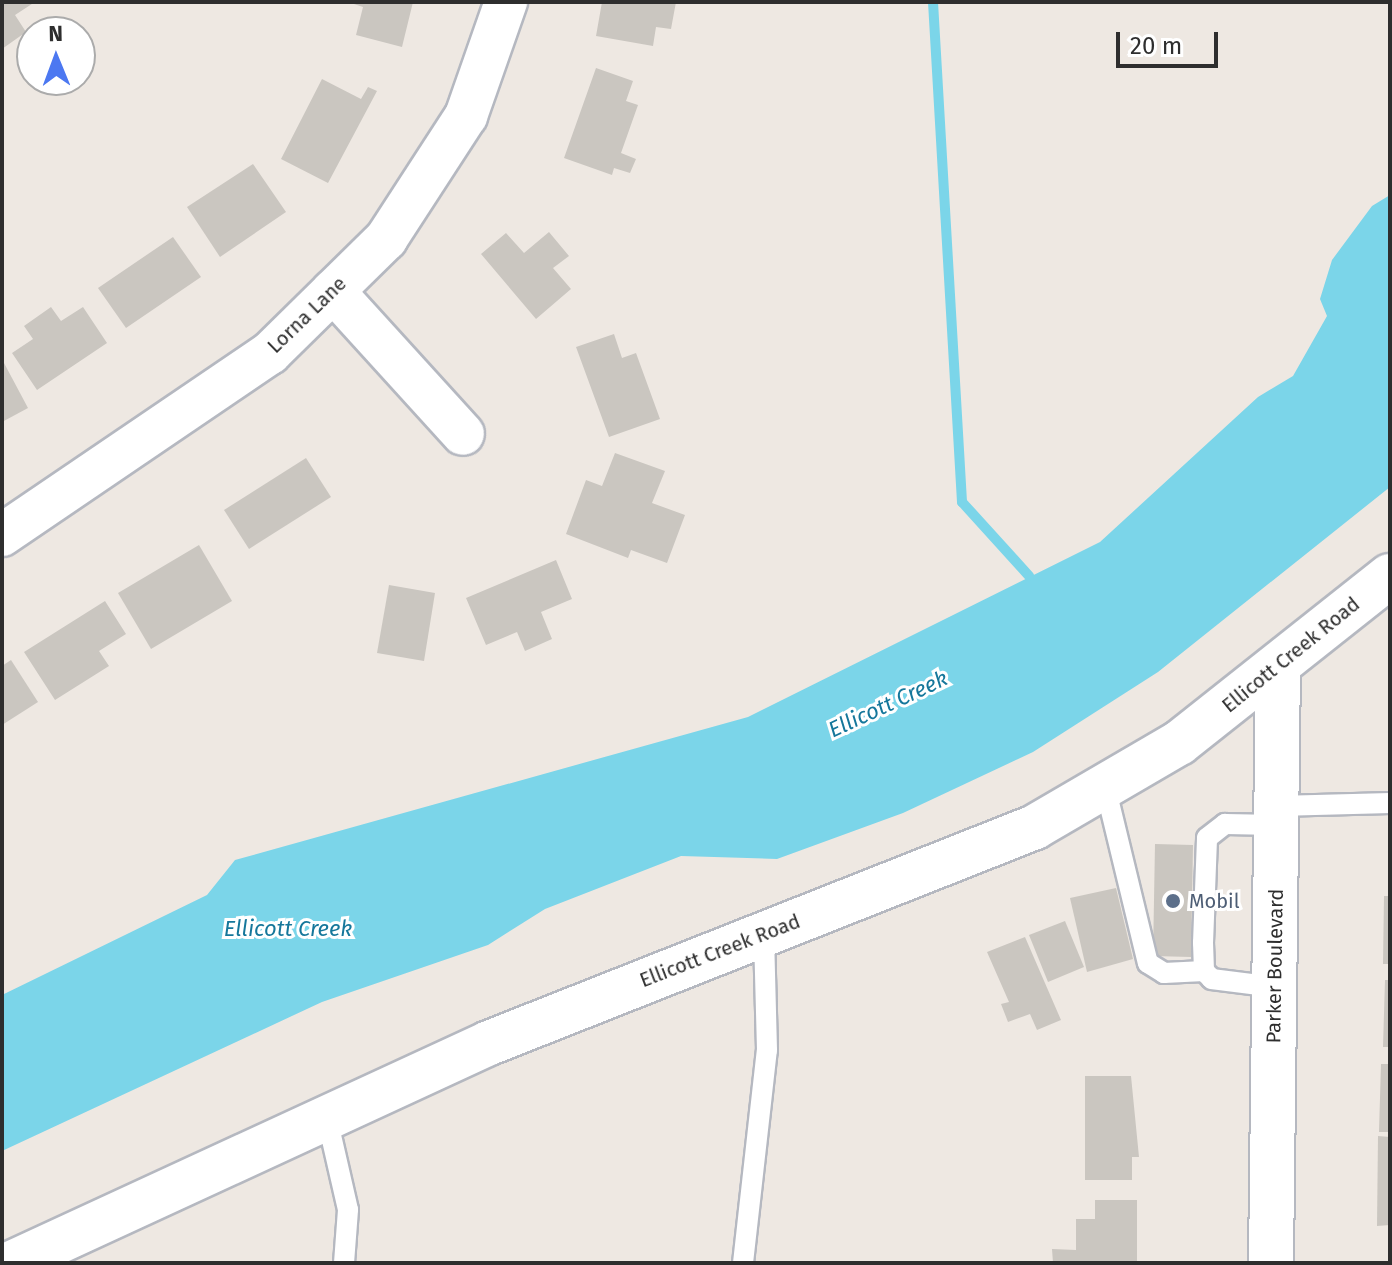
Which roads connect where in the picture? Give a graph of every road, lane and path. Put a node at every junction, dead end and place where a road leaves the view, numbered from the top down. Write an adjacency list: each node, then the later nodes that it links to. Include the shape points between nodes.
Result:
1 (506, 2): 2 (street, Lorna Lane, via 466,116 430,180 386,239)
2 (333, 291): 3 (street); 4 (street, Lorna Lane, via 270,353)
3 (463, 434)
4 (2, 535)
5 (1390, 576): 6 (street, Ellicott Creek Road)
6 (1278, 668): 7 (street, Ellicott Creek Road); 9 (street, Parker Boulevard)
7 (1106, 790): 10 (street, Ellicott Creek Road, via 976,852); 11 (lane, via 1148,963 1164,973)
8 (1390, 803): 9 (lane)
9 (1277, 816): 11 (lane, via 1225,824 1207,838); 12 (street, Parker Boulevard)
10 (764, 934): 13 (street, Ellicott Creek Road, via 489,1043); 16 (lane, via 767,1050)
11 (1204, 971): 12 (lane, via 1228,983)
12 (1275, 987): 17 (street, Parker Boulevard)
13 (327, 1118): 14 (street, Ellicott Creek Road); 15 (lane, via 348,1210)
14 (12, 1263)
15 (344, 1263)
16 (743, 1263)
17 (1271, 1263)

